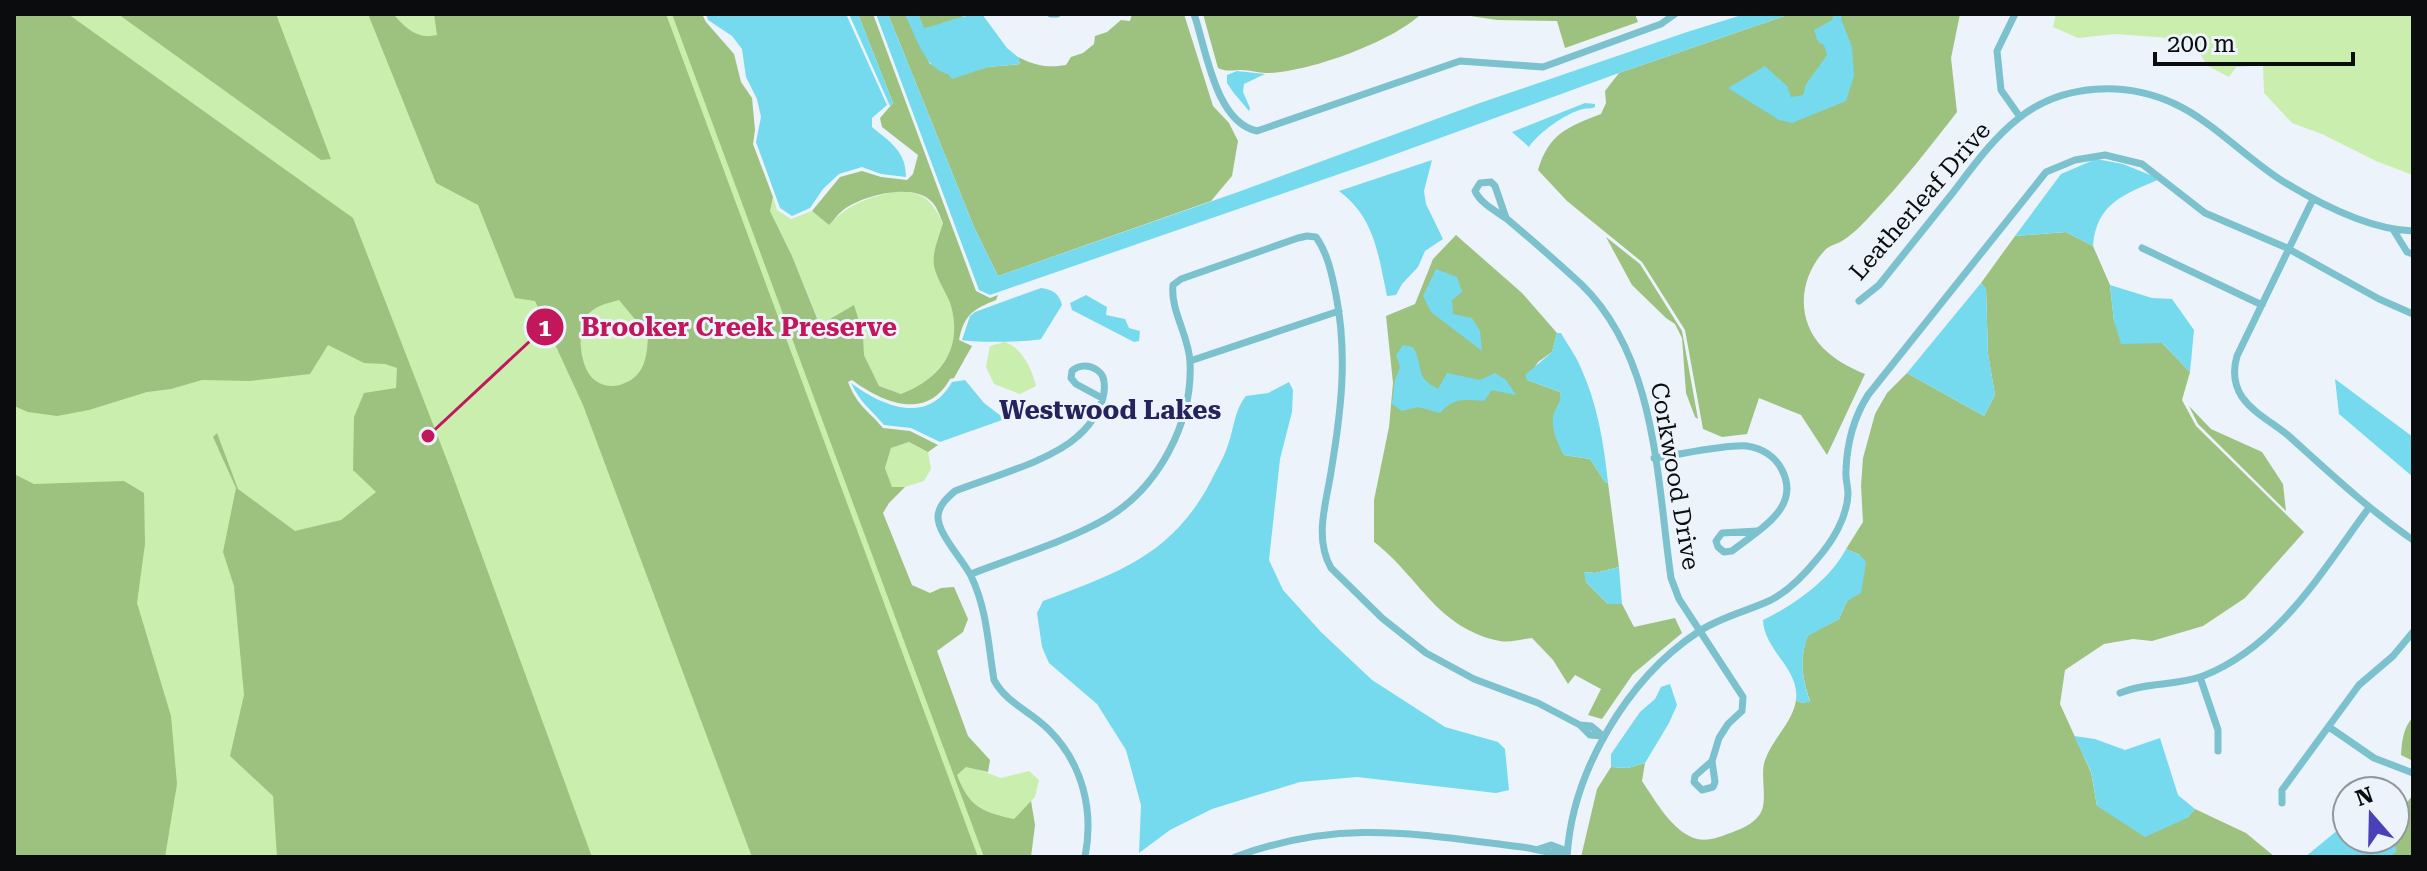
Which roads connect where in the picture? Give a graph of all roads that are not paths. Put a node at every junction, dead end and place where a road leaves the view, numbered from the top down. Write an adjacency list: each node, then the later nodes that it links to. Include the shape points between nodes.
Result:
1 (1194, 14): 2 (street, via 1215,89 1245,127 1261,131 1460,61 1543,67 1661,24)
2 (1675, 14)
3 (2015, 14): 4 (street, via 1997,51 2001,90)
4 (2020, 117): 5 (street, Leatherleaf Drive, via 2044,102 2085,90 2146,93 2178,105 2257,165); 12 (street, Leatherleaf Drive, via 1989,146 1879,285)
5 (2313, 199): 7 (street, Leatherleaf Drive); 10 (street)
6 (1506, 218): 6 (street, Corkwood Drive, via 1477,196 1480,183 1495,186); 18 (street, Corkwood Drive, via 1583,286 1610,320 1635,366)
7 (2394, 231): 8 (street, Leatherleaf Drive); 11 (street, Leatherleaf Drive)
8 (2413, 231)
9 (2142, 248): 13 (street)
10 (2287, 248): 13 (street); 15 (street); 23 (street, via 2205,213 2142,164 2105,155 2046,172 1857,412 1842,523 1818,558 1775,598)
11 (2413, 254)
12 (1859, 301)
13 (2262, 305): 19 (street, via 2235,364 2239,391)
14 (1339, 311): 16 (street); 16 (street, via 1323,247 1316,237 1298,238 1173,285); 28 (street, via 1341,410 1321,535 1331,568 1436,660 1538,703 1590,735)
15 (2413, 314)
16 (1190, 361): 22 (street, via 1180,427 1139,491 1096,524)
17 (1102, 398): 17 (street, via 1102,375 1076,367 1071,378 1076,384); 22 (street, via 1085,429 1061,450 944,500 940,527)
18 (1654, 458): 20 (street, via 1746,446 1764,450 1778,462 1787,487 1785,503); 23 (street, Corkwood Drive, via 1671,578)
19 (2368, 509): 21 (street); 25 (street, via 2304,596 2266,637)
20 (1757, 531): 20 (street, via 1732,551 1724,552 1716,541 1722,533)
21 (2413, 540)
22 (971, 574): 34 (street, via 981,599 994,680 1014,705 1049,730 1077,771 1089,821)
23 (1699, 631): 28 (street, via 1643,682); 30 (street, Corkwood Drive, via 1744,703 1719,738)
24 (2413, 632): 27 (street, via 2359,685)
25 (2200, 677): 26 (street); 29 (street, via 2218,730)
26 (2120, 693)
27 (2329, 727): 31 (street, via 2374,758); 32 (street, via 2282,790)
28 (1603, 736): 33 (street, via 1586,775)
29 (2218, 751)
30 (1712, 761)
31 (2413, 773)
32 (2282, 803)
33 (1567, 854): 35 (street, via 1353,831 1296,838)
34 (1085, 857)
35 (1235, 857)

